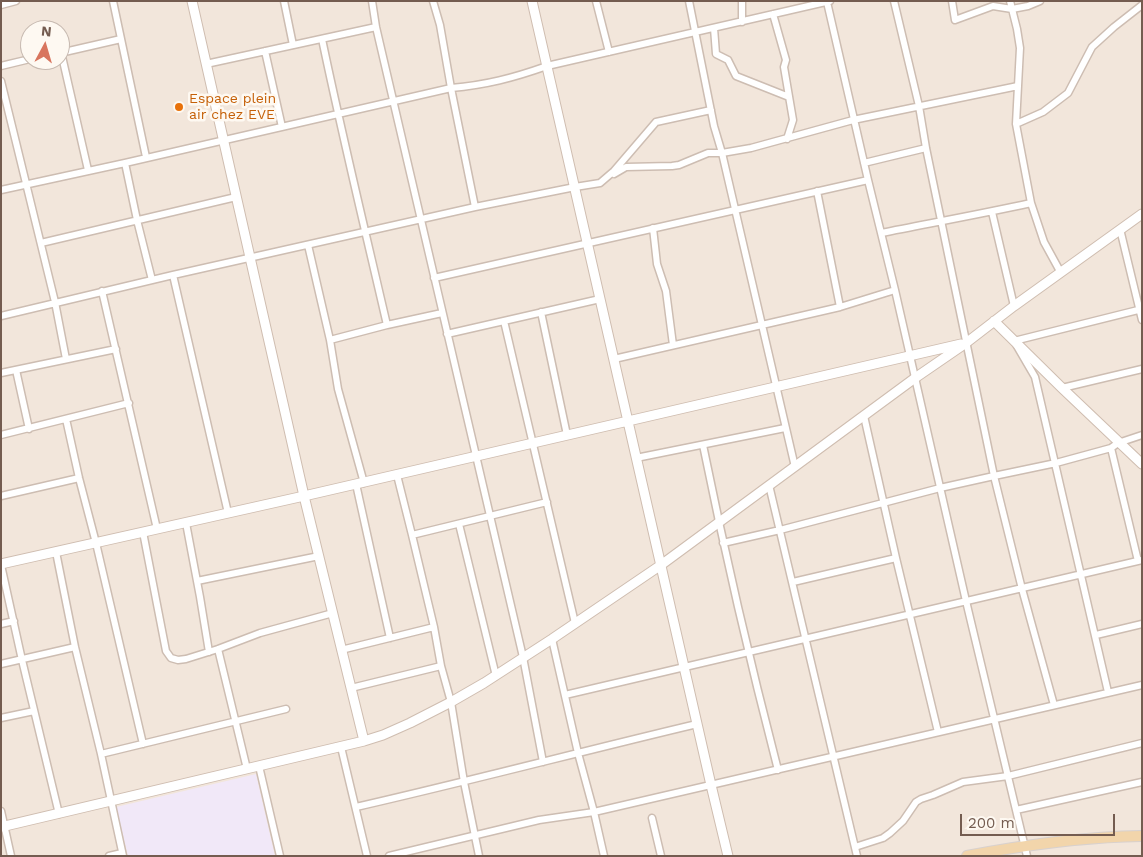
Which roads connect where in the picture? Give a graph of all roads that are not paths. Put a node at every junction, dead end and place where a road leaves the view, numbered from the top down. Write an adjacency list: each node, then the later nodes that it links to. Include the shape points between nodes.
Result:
1 (16, 1): 17 (street)
2 (113, 1): 25 (street)
3 (192, 1): 32 (street)
4 (284, 1): 27 (street)
5 (372, 1): 22 (street)
6 (433, 1): 38 (street)
7 (532, 1): 34 (street)
8 (596, 1): 30 (street)
9 (690, 1): 24 (street)
10 (742, 1): 21 (street)
11 (894, 1): 41 (street)
12 (952, 1): 19 (street, via 955,20 993,6)
13 (1010, 1): 19 (street)
14 (1040, 1): 19 (street)
15 (828, 2): 16 (street); 44 (street)
16 (806, 4): 20 (street)
17 (1, 5)
18 (1142, 6): 45 (street, via 1092,47 1068,93 1043,112)
19 (1012, 9): 37 (street, via 1020,48)
20 (773, 14): 21 (street); 39 (street, via 786,60 784,67)
21 (742, 22): 23 (street)
22 (376, 28): 26 (street); 40 (street)
23 (714, 28): 24 (street); 39 (street, via 716,54 728,60 736,76)
24 (696, 32): 30 (street); 42 (street)
25 (121, 39): 28 (street); 51 (street)
26 (322, 39): 27 (street); 43 (street)
27 (293, 46): 29 (street)
28 (70, 50)
29 (265, 52): 32 (street); 46 (street)
30 (609, 52): 34 (street)
31 (20, 61): 33 (street)
32 (206, 64): 48 (street)
33 (1, 66)
34 (547, 66): 38 (street, via 489,84); 58 (street)
35 (65, 70): 54 (street)
36 (1, 81): 57 (street)
37 (1018, 86): 41 (street); 45 (street)
38 (450, 88): 40 (street); 63 (street)
39 (789, 97): 47 (street, via 793,120)
40 (393, 101): 43 (street); 68 (street)
41 (918, 106): 44 (street); 49 (street)
42 (711, 110): 50 (street); 56 (street, via 656,122)
43 (337, 114): 46 (street); 72 (street)
44 (854, 120): 47 (street); 53 (street)
45 (1016, 124): 62 (street)
46 (282, 127): 48 (street)
47 (787, 138): 50 (street)
48 (224, 140): 51 (street); 61 (street)
49 (926, 148): 53 (street); 69 (street)
50 (722, 153): 56 (street, via 708,153 672,166 626,167); 64 (street)
51 (146, 157): 52 (street)
52 (125, 163): 54 (street); 67 (street)
53 (864, 163): 55 (street)
54 (88, 170): 57 (street)
55 (868, 180): 60 (street); 73 (street)
56 (600, 183): 58 (street)
57 (26, 184): 59 (street); 74 (street)
58 (574, 187): 63 (street); 75 (street)
59 (1, 190)
60 (817, 191): 64 (street); 87 (street)
61 (236, 197): 67 (street); 77 (street)
62 (1031, 203): 65 (street); 78 (street, via 1044,242)
63 (475, 207): 68 (street)
64 (735, 210): 70 (street); 96 (street)
65 (992, 212): 69 (street); 86 (street)
66 (1142, 214): 71 (street)
67 (136, 220): 74 (street); 81 (street)
68 (421, 220): 72 (street); 80 (street)
69 (942, 220): 73 (street); 100 (street)
70 (653, 228): 75 (street); 101 (street)
71 (1120, 230): 78 (street); 88 (street)
72 (366, 232): 76 (street); 95 (street)
73 (881, 233): 82 (street)
74 (41, 243): 85 (street)
75 (587, 243): 80 (street); 84 (street)
76 (308, 244): 77 (street); 98 (street)
77 (250, 258): 79 (street); 136 (street)
78 (1060, 273): 86 (street)
79 (173, 275): 81 (street); 139 (street)
80 (434, 278): 90 (street)
81 (152, 280): 83 (street)
82 (896, 290): 87 (street); 103 (street)
83 (102, 291): 85 (street); 102 (street)
84 (600, 299): 89 (street); 105 (street)
85 (55, 302): 91 (street); 104 (street)
86 (1014, 306): 94 (street)
87 (840, 307): 96 (street)
88 (1140, 310): 92 (street); 99 (street)
89 (542, 312): 93 (street); 120 (street)
90 (442, 313): 95 (street); 97 (street)
91 (1, 316)
92 (1142, 320)
93 (504, 321): 97 (street); 121 (street)
94 (994, 321): 99 (street); 100 (street)
95 (387, 325): 98 (street)
96 (762, 325): 101 (street); 110 (street)
97 (447, 334): 124 (street)
98 (330, 340): 132 (street)
99 (1014, 341): 111 (street); 126 (street, via 1035,377)
100 (966, 343): 103 (street); 109 (street); 130 (street)
101 (673, 345): 105 (street)
102 (116, 349): 104 (street); 112 (street)
103 (910, 356): 109 (street); 110 (street)
104 (66, 359): 107 (street)
105 (614, 359): 115 (street)
106 (1142, 369): 111 (street)
107 (16, 370): 108 (street); 117 (street)
108 (1, 373)
109 (915, 378): 113 (street); 134 (street)
110 (777, 387): 115 (street); 116 (street)
111 (1062, 388): 123 (street)
112 (129, 403): 114 (street); 144 (street)
113 (864, 416): 128 (street); 138 (street)
114 (66, 420): 117 (street); 131 (street)
115 (628, 421): 120 (street); 125 (street)
116 (785, 428): 122 (street); 128 (street)
117 (29, 429): 119 (street)
118 (1142, 434): 123 (street)
119 (1, 435)
120 (567, 435): 121 (street)
121 (534, 443): 124 (street); 137 (street)
122 (702, 445): 125 (street); 141 (street)
123 (1115, 445): 126 (street); 127 (street); 153 (street)
124 (475, 457): 129 (street); 140 (street)
125 (636, 458): 155 (street)
126 (1056, 463): 130 (street); 156 (street)
127 (1142, 464)
128 (795, 466): 133 (street)
129 (397, 475): 132 (street); 147 (street)
130 (994, 476): 134 (street); 159 (street)
131 (79, 478): 135 (street); 148 (street)
132 (360, 483): 136 (street); 169 (street)
133 (769, 485): 141 (street); 145 (street)
134 (940, 488): 138 (street); 160 (street)
135 (1, 496)
136 (304, 496): 139 (street); 151 (street)
137 (547, 502): 140 (street); 164 (street)
138 (884, 503): 145 (street); 152 (street)
139 (228, 513): 142 (street)
140 (490, 517): 143 (street); 177 (street)
141 (718, 522): 149 (street); 155 (street)
142 (186, 523): 144 (street); 157 (street)
143 (459, 524): 147 (street); 182 (street)
144 (157, 529): 146 (street)
145 (780, 530): 149 (street); 158 (street)
146 (143, 532): 148 (street); 175 (street, via 166,651 171,658 178,660)
147 (412, 535): 167 (street)
148 (96, 543): 150 (street); 198 (street)
149 (723, 543): 176 (street)
150 (56, 552): 154 (street); 172 (street)
151 (319, 556): 157 (street); 161 (street)
152 (896, 558): 158 (street); 162 (street)
153 (1140, 561): 156 (street)
154 (1, 565): 163 (street)
155 (660, 565): 164 (street); 181 (street)
156 (1082, 574): 159 (street); 168 (street)
157 (197, 581): 175 (street)
158 (792, 582): 171 (street)
159 (1022, 589): 160 (street); 188 (street)
160 (966, 601): 162 (street); 192 (street)
161 (332, 613): 173 (street, via 260,633); 174 (street)
162 (909, 614): 171 (street); 195 (street)
163 (14, 621): 165 (street); 178 (street)
164 (575, 623): 170 (street)
165 (1, 624)
166 (1142, 624): 168 (street)
167 (434, 627): 169 (street); 180 (street)
168 (1096, 635): 185 (street)
169 (390, 638): 174 (street)
170 (552, 639): 177 (street); 186 (street)
171 (806, 639): 176 (street); 202 (street)
172 (75, 647): 178 (street); 201 (street)
173 (218, 649): 175 (street); 193 (street)
174 (342, 650): 184 (street)
175 (209, 652)
176 (748, 652): 181 (street); 206 (street)
177 (522, 657): 182 (street); 203 (street)
178 (22, 660): 179 (street); 190 (street)
179 (1, 664)
180 (441, 666): 184 (street); 187 (street)
181 (684, 667): 186 (street); 194 (street)
182 (496, 676): 187 (street)
183 (1142, 685): 185 (street)
184 (351, 688): 196 (street)
185 (1108, 692): 188 (street)
186 (566, 695): 200 (street)
187 (450, 702): 196 (street, via 395,730); 208 (street)
188 (1054, 705): 192 (street)
189 (286, 709): 193 (street)
190 (34, 711): 191 (street); 216 (street)
191 (1, 718)
192 (994, 719): 195 (street); 207 (street)
193 (236, 721): 198 (street); 205 (street)
194 (697, 724): 200 (street); 210 (street)
195 (938, 732): 202 (street)
196 (364, 741): 199 (street)
197 (1142, 743): 207 (street)
198 (143, 744): 201 (street)
199 (341, 747): 204 (street); 212 (street)
200 (578, 752): 203 (street); 215 (street)
201 (101, 754): 211 (street)
202 (834, 757): 206 (street); 221 (street)
203 (543, 762): 208 (street)
204 (259, 766): 205 (street); 227 (street)
205 (247, 769): 211 (street)
206 (778, 770): 210 (street)
207 (1008, 776): 213 (street); 221 (street, via 963,782 921,799 890,833)
208 (464, 782): 212 (street); 219 (street)
209 (1142, 782): 213 (street)
210 (711, 786): 215 (street); 234 (street)
211 (111, 802): 216 (street); 224 (street)
212 (356, 807): 228 (street)
213 (1016, 810): 223 (street)
214 (1, 811): 218 (street)
215 (594, 812): 219 (street, via 539,820); 232 (street)
216 (59, 814): 218 (street)
217 (652, 818): 233 (street)
218 (3, 827): 225 (street)
219 (475, 836): 222 (street); 231 (street)
220 (1142, 836): 223 (main road, via 1079,840)
221 (855, 847): 235 (street)
222 (422, 848): 229 (street); 230 (street)
223 (1026, 851): 236 (main road)
224 (122, 854): 226 (street)
225 (11, 856)
226 (109, 856)
227 (280, 856)
228 (368, 856)
229 (389, 856)
230 (423, 856)
231 (480, 856)
232 (604, 856)
233 (662, 856)
234 (728, 856)
235 (857, 856)
236 (967, 856)

